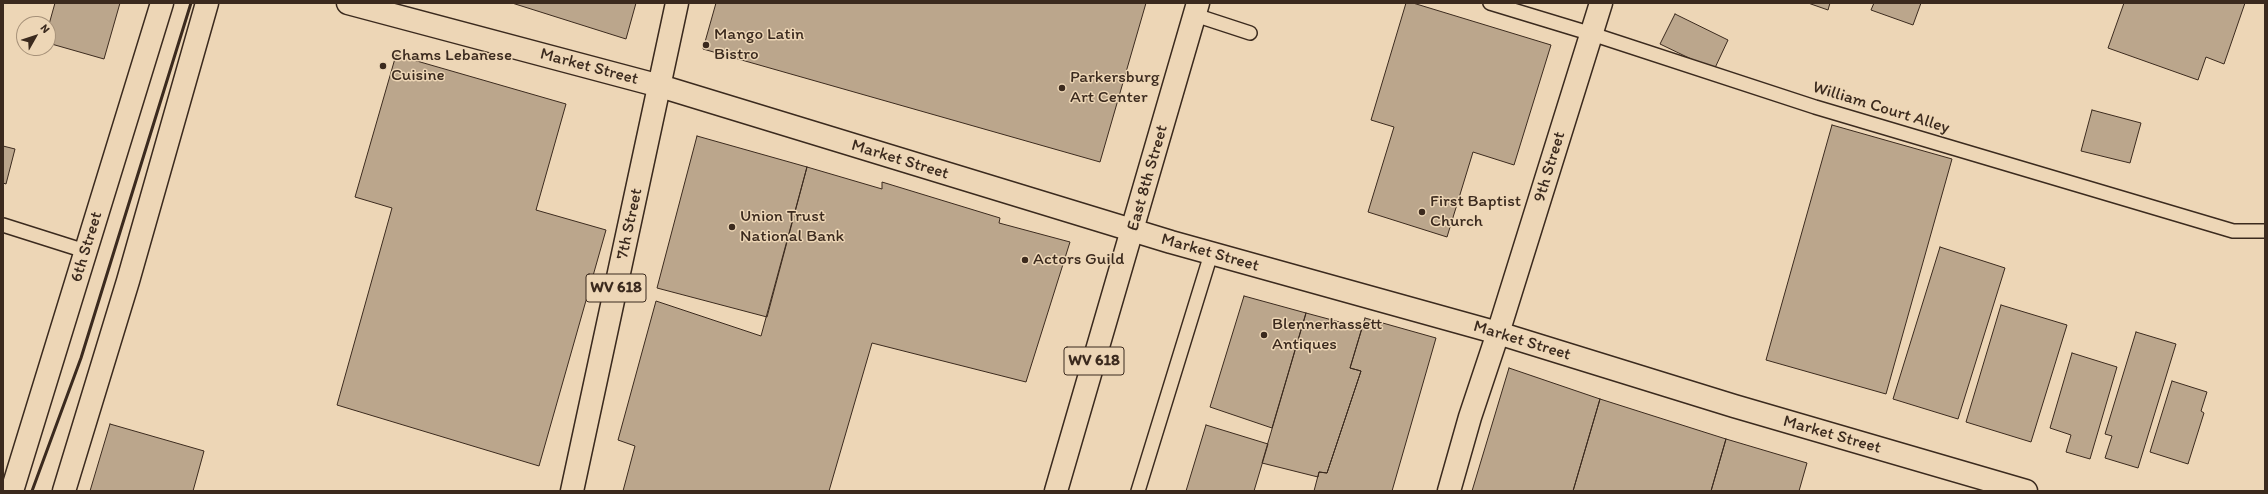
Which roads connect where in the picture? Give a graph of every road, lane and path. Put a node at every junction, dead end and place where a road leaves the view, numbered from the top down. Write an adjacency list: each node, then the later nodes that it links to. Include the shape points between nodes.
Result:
1 (162, 3): 14 (street, 6th Street)
2 (208, 3): 19 (street)
3 (348, 3): 10 (street, Market Street)
4 (677, 3): 10 (street, 7th Street / WV 618)
5 (1490, 3): 9 (lane, William Court Alley)
6 (1601, 3): 9 (street, 9th Street)
7 (1196, 9): 8 (lane); 12 (street, East 8th Street / WV 618)
8 (1250, 32)
9 (1592, 34): 13 (lane, William Court Alley, via 1815,107 2233,231); 16 (street, 9th Street)
10 (660, 86): 12 (street, Market Street); 20 (street, 7th Street / WV 618)
11 (3, 225): 14 (lane)
12 (1132, 231): 15 (street, Market Street); 21 (street, East 8th Street / WV 618)
13 (2265, 231)
14 (85, 251): 18 (street, 6th Street)
15 (1211, 254): 16 (street, Market Street); 22 (lane)
16 (1498, 333): 17 (street, Market Street); 23 (street, 9th Street, via 1470,417)
17 (2017, 490)
18 (12, 491)
19 (64, 491)
20 (572, 491)
21 (1056, 491)
22 (1138, 491)
23 (1450, 491)

